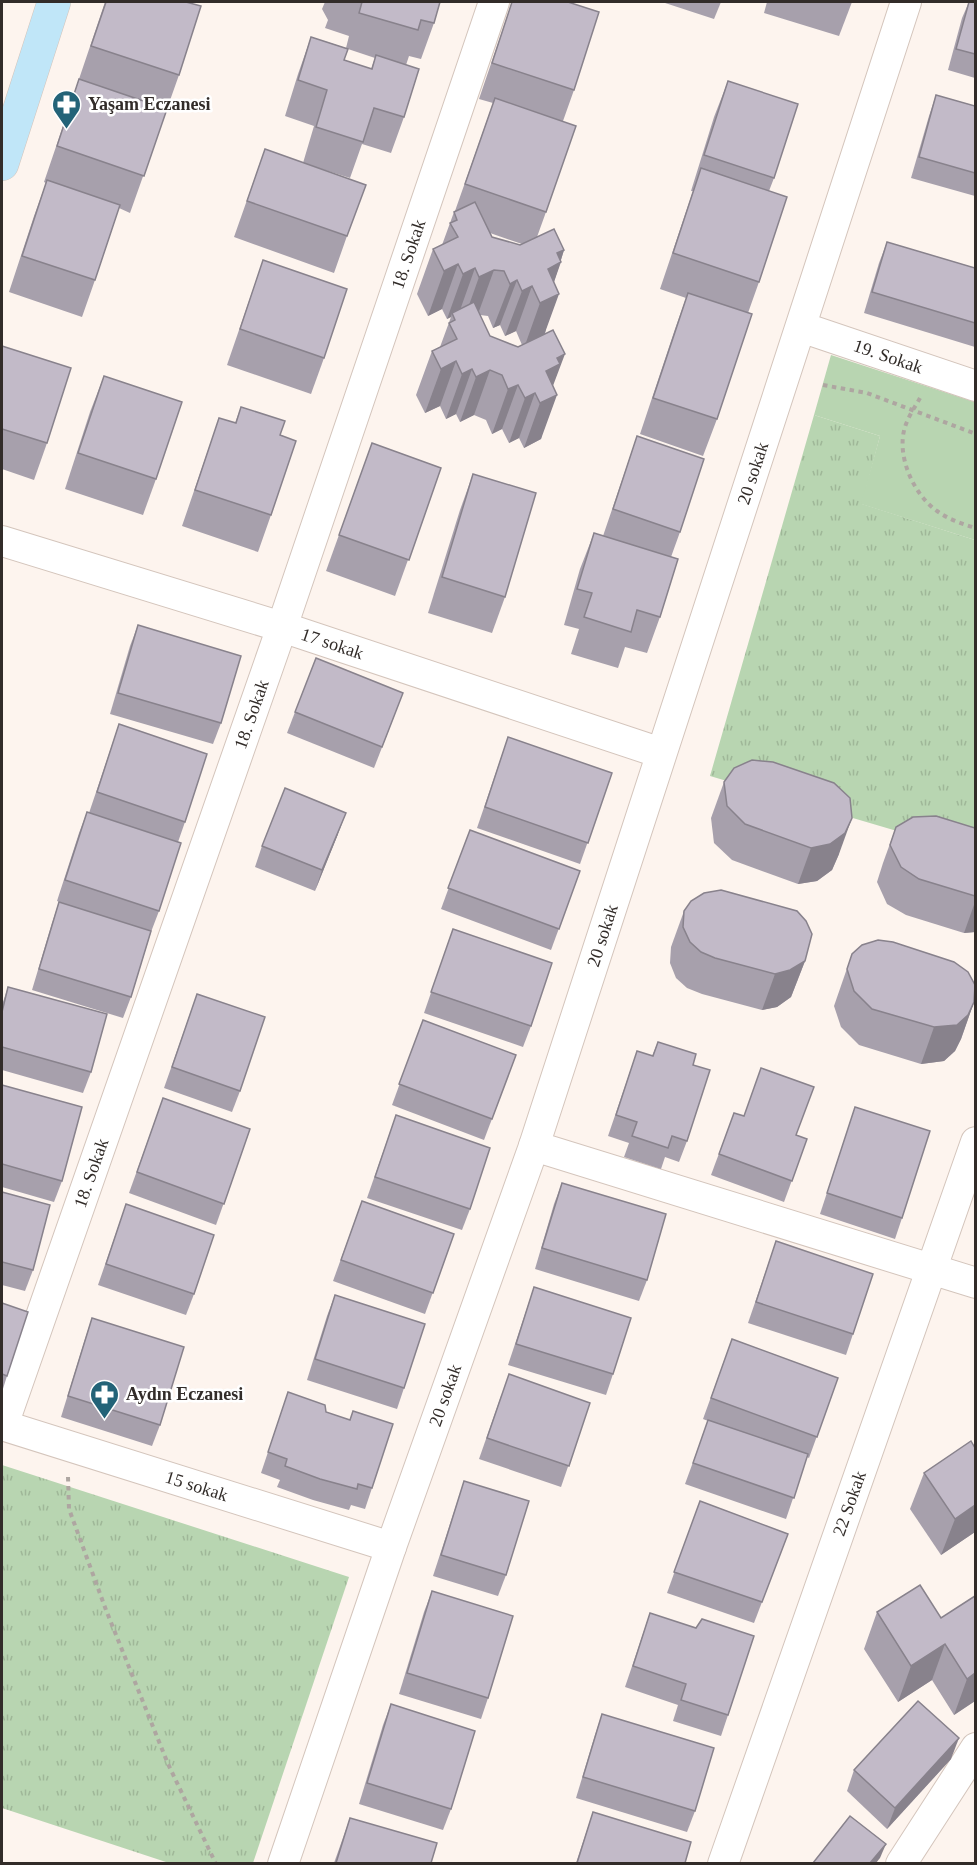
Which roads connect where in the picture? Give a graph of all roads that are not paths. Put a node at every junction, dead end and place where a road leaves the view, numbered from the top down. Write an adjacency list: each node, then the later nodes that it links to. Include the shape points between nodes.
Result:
1 (54, 2): 4 (main road)
2 (494, 2): 8 (street, 18. Sokak)
3 (906, 2): 5 (street, 20 sokak)
4 (2, 164)
5 (801, 327): 6 (street, 19. Sokak); 9 (street, 20 sokak)
6 (975, 386)
7 (2, 541): 8 (street, 17 sokak)
8 (282, 627): 9 (street, 17 sokak); 14 (street, 18. Sokak)
9 (661, 753): 11 (street, 20 sokak)
10 (975, 1142): 12 (street, 22 Sokak)
11 (534, 1146): 12 (street); 15 (street, 20 sokak)
12 (931, 1270): 13 (street); 18 (street, 22 Sokak)
13 (975, 1283)
14 (2, 1425): 15 (street, 15 sokak)
15 (391, 1547): 17 (street, 20 sokak)
16 (975, 1748): 19 (street)
17 (283, 1863)
18 (723, 1863)
19 (901, 1863)

